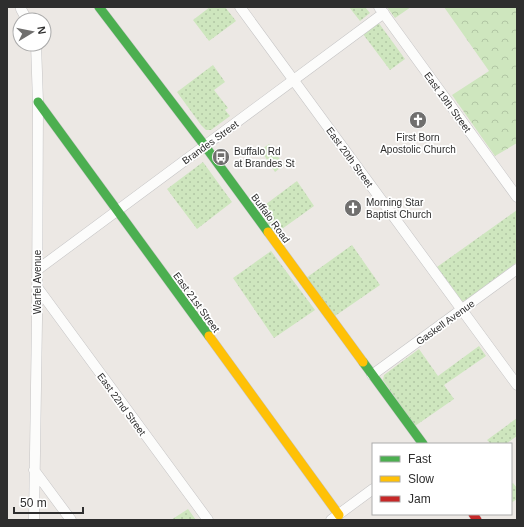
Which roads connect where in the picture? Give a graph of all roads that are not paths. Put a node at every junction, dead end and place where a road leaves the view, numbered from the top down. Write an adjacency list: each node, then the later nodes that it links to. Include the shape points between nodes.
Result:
1 (99, 7): 9 (main road, Buffalo Road)
2 (240, 7): 7 (street, East 20th Street)
3 (21, 9): 5 (street)
4 (382, 10): 7 (street, Brandes Street); 10 (street, East 19th Street)
5 (23, 12)
6 (36, 52): 8 (street, Warfel Avenue)
7 (294, 80): 9 (street, Brandes Street); 15 (street, East 20th Street)
8 (38, 102): 11 (main road, East 21st Street); 13 (street, Warfel Avenue)
9 (204, 146): 11 (street, Brandes Street); 16 (main road, Buffalo Road)
10 (517, 197)
11 (117, 211): 13 (street, Brandes Street); 21 (main road, East 21st Street)
12 (517, 269): 15 (street, Gaskell Avenue)
13 (37, 270): 14 (street, Warfel Avenue)
14 (37, 287): 19 (street, Warfel Avenue); 24 (street, East 22nd Street)
15 (462, 310): 16 (street, Gaskell Avenue); 17 (street, East 20th Street)
16 (372, 375): 18 (main road, Buffalo Road)
17 (517, 385)
18 (421, 443)
19 (34, 470): 22 (street, Warfel Avenue); 23 (street)
20 (372, 490): 21 (street)
21 (335, 517)
22 (34, 520)
23 (71, 520)
24 (208, 520)

